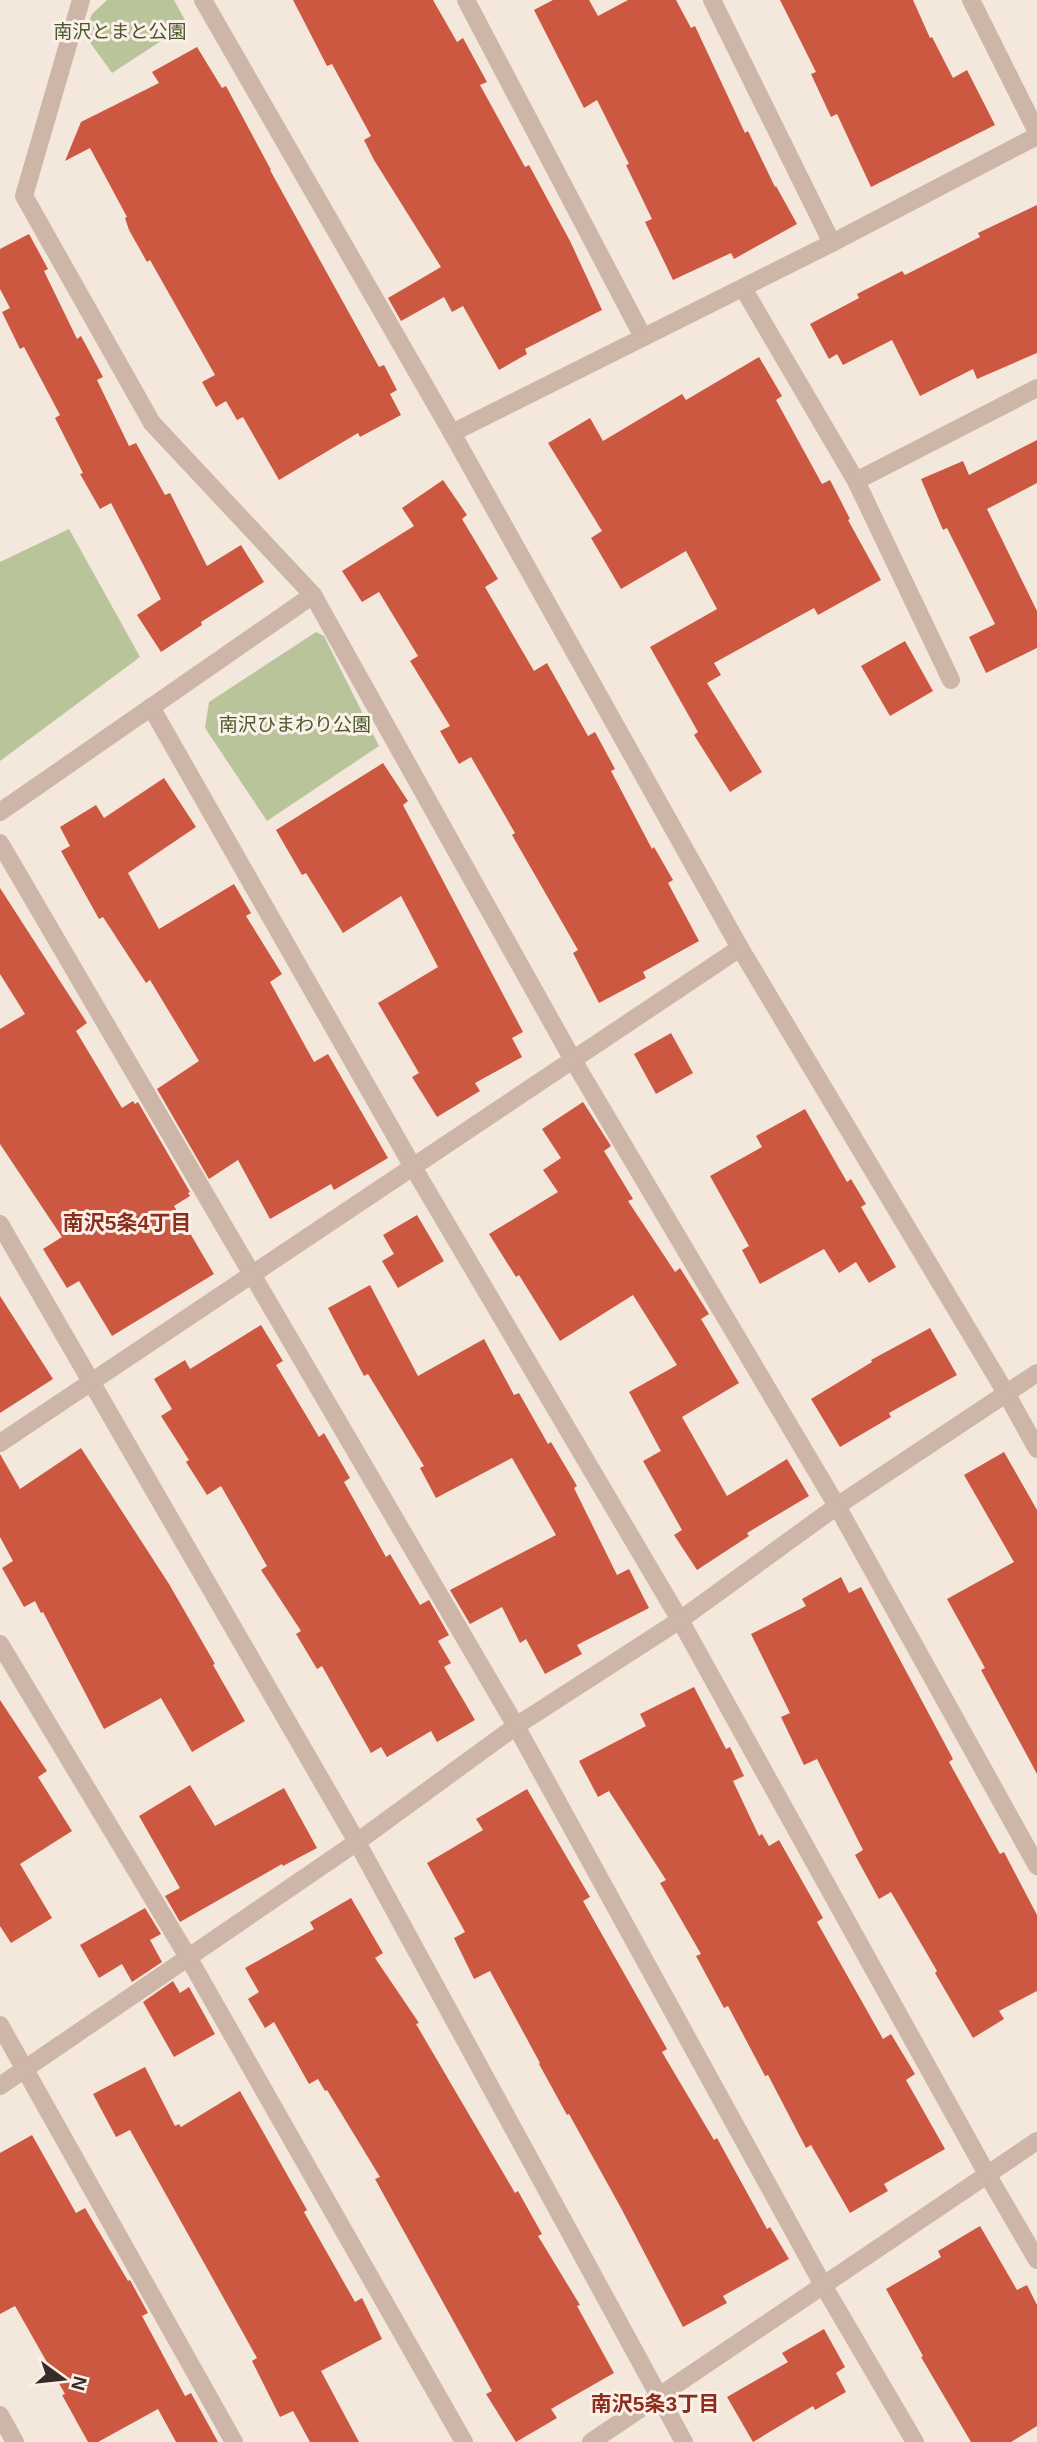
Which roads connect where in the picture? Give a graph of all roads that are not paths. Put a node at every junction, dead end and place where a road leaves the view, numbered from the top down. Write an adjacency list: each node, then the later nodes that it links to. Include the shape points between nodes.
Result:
1 (81, 0): 13 (street, via 24,196 152,423)
2 (203, 0): 11 (street)
3 (466, 0): 9 (street)
4 (712, 0): 7 (street)
5 (971, 0): 6 (street)
6 (1037, 134): 7 (street)
7 (832, 243): 8 (street)
8 (743, 288): 9 (street); 12 (street)
9 (643, 337): 11 (street)
10 (1037, 388): 12 (street)
11 (452, 433): 18 (street)
12 (856, 481): 14 (street)
13 (313, 595): 15 (street); 19 (street)
14 (951, 680)
15 (151, 707): 16 (street); 20 (street)
16 (0, 811)
17 (0, 843): 22 (street)
18 (740, 948): 19 (street); 25 (street)
19 (573, 1060): 20 (street); 28 (street)
20 (413, 1167): 22 (street); 29 (street)
21 (0, 1224): 24 (street)
22 (253, 1275): 24 (street); 31 (street)
23 (1037, 1373): 25 (street)
24 (91, 1380): 26 (street); 32 (street)
25 (1006, 1393): 27 (street); 28 (street)
26 (0, 1443)
27 (1037, 1449)
28 (837, 1506): 29 (street); 33 (street)
29 (680, 1620): 31 (street); 39 (street)
30 (0, 1644): 34 (street)
31 (516, 1727): 32 (street); 41 (street)
32 (357, 1842): 34 (street); 42 (street)
33 (1037, 1866)
34 (188, 1957): 36 (street); 46 (street)
35 (0, 2025): 36 (street)
36 (26, 2068): 37 (street); 45 (street)
37 (0, 2086)
38 (1037, 2141): 39 (street)
39 (987, 2174): 40 (street); 41 (street)
40 (1037, 2260)
41 (823, 2285): 42 (street); 49 (street)
42 (658, 2396): 47 (street); 48 (street)
43 (0, 2415): 44 (street)
44 (15, 2442)
45 (234, 2442)
46 (464, 2442)
47 (591, 2442)
48 (684, 2442)
49 (915, 2442)

